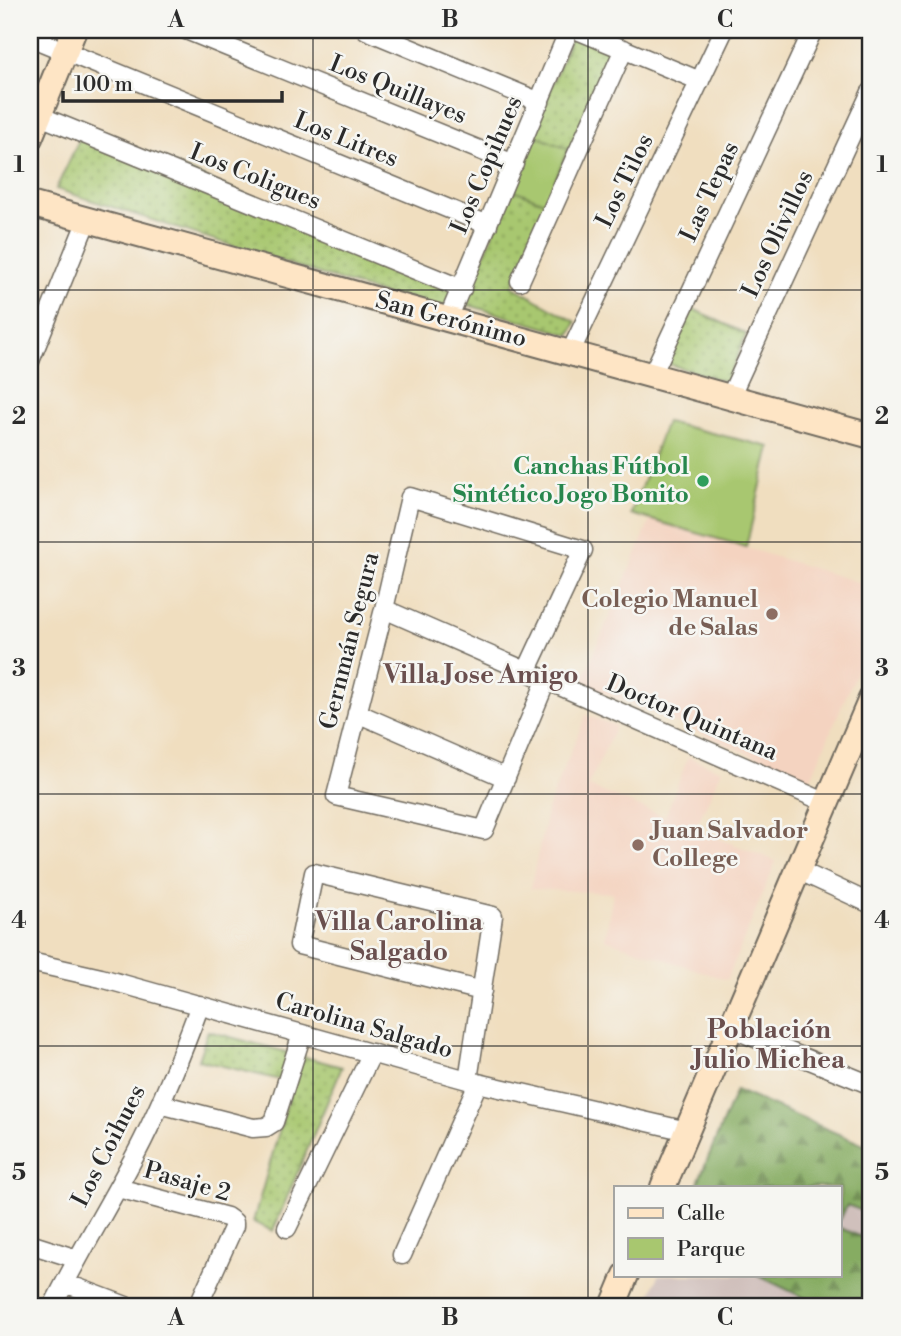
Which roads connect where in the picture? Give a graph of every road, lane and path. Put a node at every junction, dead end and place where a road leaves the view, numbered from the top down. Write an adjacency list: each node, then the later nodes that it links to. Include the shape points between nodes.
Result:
1 (186, 30): 15 (street, Los Quillayes)
2 (366, 30): 12 (street)
3 (569, 30): 12 (street, Los Copihues)
4 (577, 30): 9 (street)
5 (724, 30): 10 (street, Los Tilos)
6 (813, 30): 24 (street, Las Tepas)
7 (30, 37): 8 (street, Los Litres)
8 (69, 41): 13 (street); 18 (street, Los Litres)
9 (625, 49): 10 (street); 19 (street)
10 (700, 81): 22 (street, Los Tilos)
11 (871, 92): 25 (street, Los Olivillos)
12 (540, 102): 15 (street, Los Copihues)
13 (34, 113): 14 (street); 20 (street, Los Coligues)
14 (30, 138)
15 (514, 164): 18 (street, Los Copihues)
16 (30, 204): 17 (street, San Gerónimo)
17 (87, 219): 21 (street, San Gerónimo); 23 (street)
18 (488, 225): 20 (street, Los Copihues)
19 (520, 281)
20 (462, 289): 21 (street, Los Copihues)
21 (448, 319): 22 (street, San Gerónimo)
22 (570, 353): 24 (street, San Gerónimo)
23 (30, 361)
24 (652, 375): 25 (street, San Gerónimo)
25 (730, 397): 26 (street, San Gerónimo)
26 (871, 436)
27 (384, 609): 28 (street, Doctor Quintana); 28 (street, Gernmán Segura, via 410,497 583,550); 31 (street, Gernmán Segura)
28 (526, 672): 29 (street, Doctor Quintana)
29 (546, 681): 32 (street); 33 (street, Doctor Quintana)
30 (871, 699): 33 (street)
31 (357, 713): 32 (street); 32 (street, Gernmán Segura, via 336,796 484,830)
32 (506, 778)
33 (827, 803): 34 (street)
34 (798, 870): 35 (street); 39 (street)
35 (871, 904)
36 (30, 962): 38 (street, Carolina Salgado)
37 (481, 991): 37 (street, via 493,916 314,873 299,945); 42 (street)
38 (200, 1005): 40 (street, Carolina Salgado); 44 (street, Los Coihues)
39 (731, 1028): 43 (street); 45 (street)
40 (302, 1034): 41 (street, Carolina Salgado); 44 (street, via 274,1122 266,1127 253,1128)
41 (372, 1053): 42 (street, Carolina Salgado); 48 (street)
42 (473, 1081): 45 (street, Carolina Salgado); 50 (street)
43 (871, 1085)
44 (160, 1104): 47 (street, Los Coihues)
45 (687, 1130): 46 (street)
46 (663, 1186)
47 (118, 1188): 51 (street, Los Coihues); 56 (street, Pasaje 2, via 234,1222)
48 (287, 1228)
49 (30, 1244): 51 (street)
50 (402, 1255)
51 (77, 1259): 53 (street, Los Coihues)
52 (626, 1276): 57 (street)
53 (65, 1283): 54 (street, Los Coihues); 55 (street)
54 (54, 1306)
55 (126, 1306)
56 (198, 1306)
57 (613, 1306)

